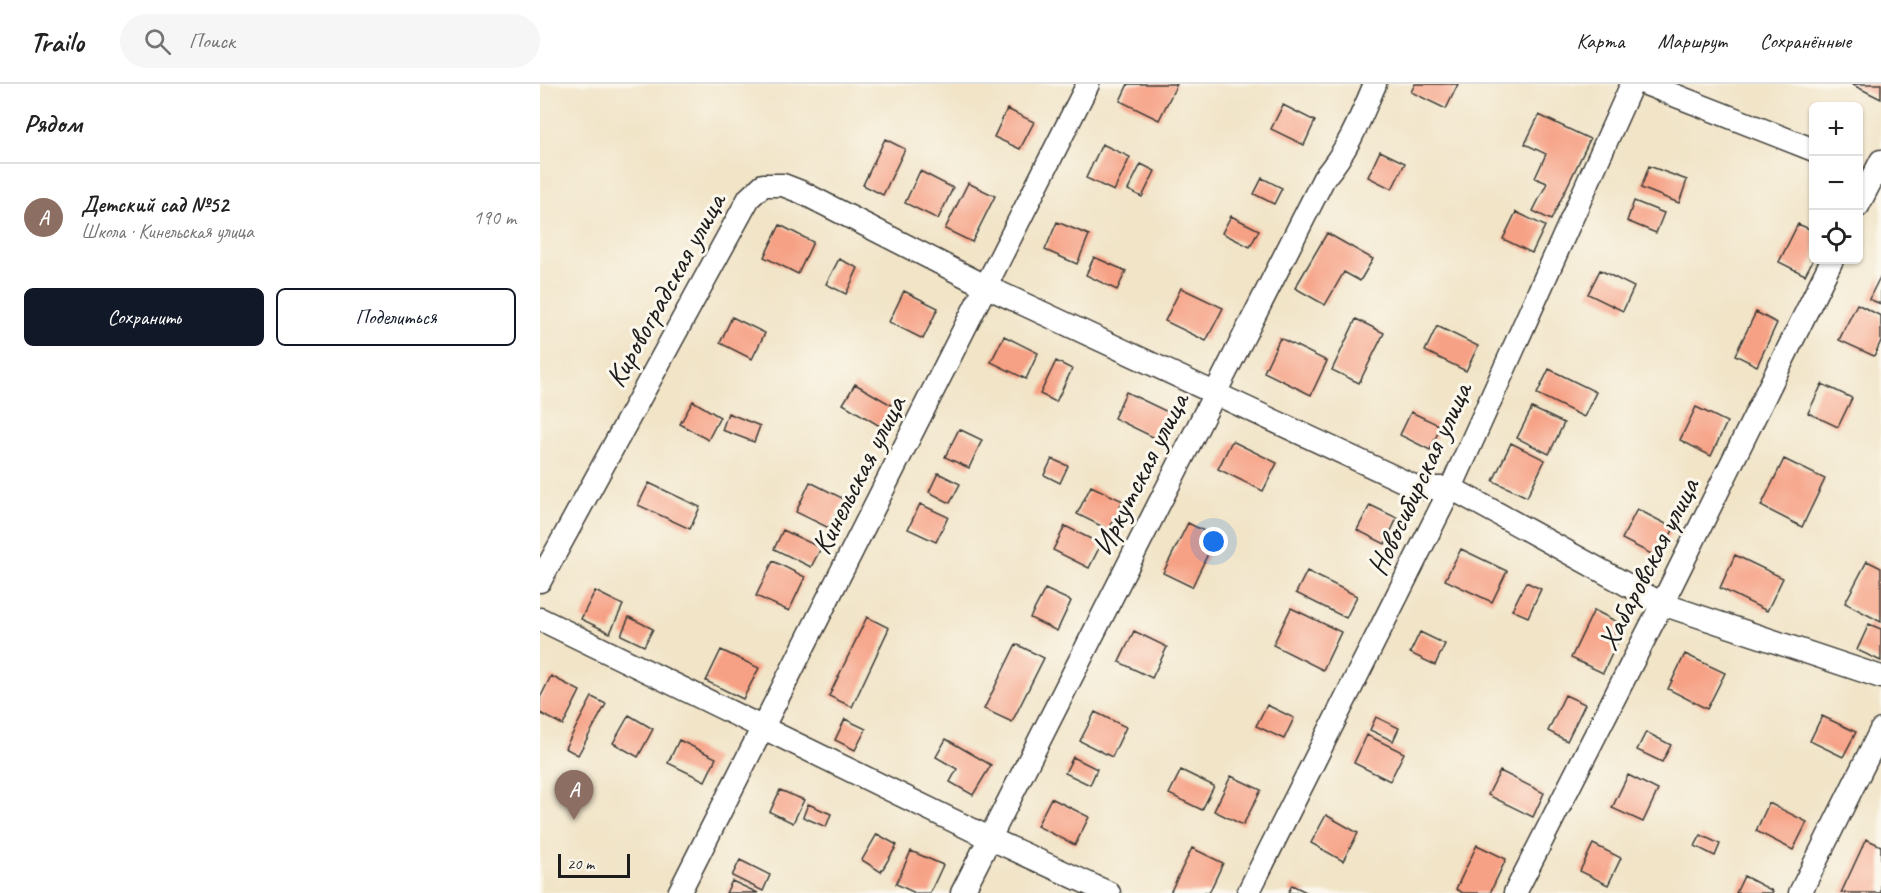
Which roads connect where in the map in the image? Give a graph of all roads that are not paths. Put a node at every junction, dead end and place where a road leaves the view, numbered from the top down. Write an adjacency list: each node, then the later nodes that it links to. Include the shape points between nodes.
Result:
1 (1088, 84): 9 (street, Кинельская улица)
2 (1375, 84): 10 (street, Иркутская улица, via 1353,136 1324,178)
3 (1632, 84): 11 (street, Новосибирская улица)
4 (1646, 84): 5 (street)
5 (1809, 148)
6 (1874, 170): 7 (street)
7 (1863, 195)
8 (1830, 264): 13 (street, Хабаровская улица)
9 (987, 287): 10 (street); 12 (street, Кировоградская улица, via 801,192 783,185 763,185 749,198); 16 (street, Кинельская улица)
10 (1215, 392): 11 (street, via 1418,488); 18 (street, Иркутская улица)
11 (1451, 488): 13 (street); 22 (street, Новосибирская улица)
12 (540, 581)
13 (1662, 604): 15 (street); 23 (street, Хабаровская улица)
14 (540, 619): 16 (street)
15 (1881, 677)
16 (764, 727): 18 (street); 19 (street, Кинельская улица)
17 (1881, 730): 24 (street)
18 (989, 838): 20 (street, Иркутская улица); 21 (street)
19 (679, 893)
20 (962, 893)
21 (1109, 893)
22 (1248, 893)
23 (1515, 893)
24 (1800, 893)

